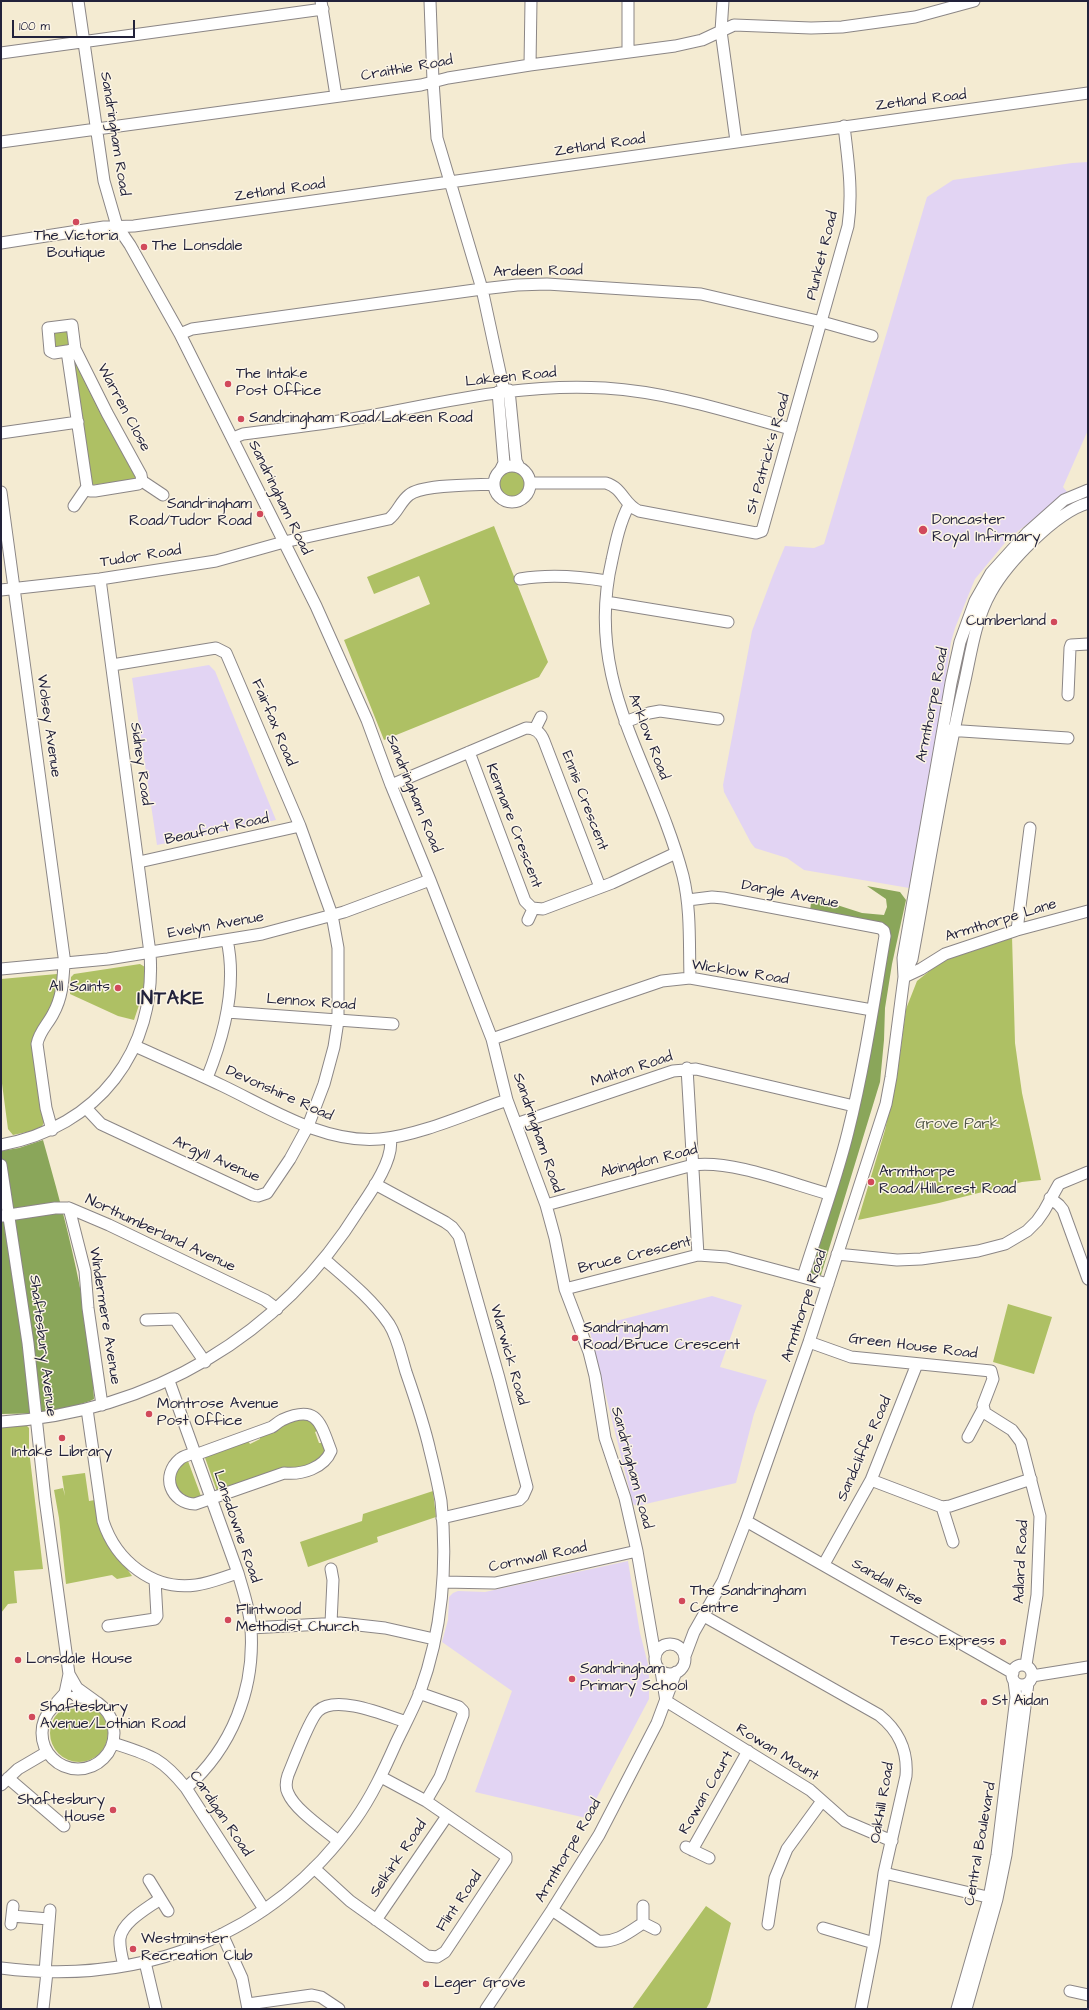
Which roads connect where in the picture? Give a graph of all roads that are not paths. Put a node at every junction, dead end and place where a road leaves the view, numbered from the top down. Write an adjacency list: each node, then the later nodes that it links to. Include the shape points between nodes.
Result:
1 (78, 1): 9 (street, Sandringham Road)
2 (430, 1): 13 (street)
3 (531, 1): 12 (street)
4 (628, 1): 10 (street)
5 (723, 1): 8 (street)
6 (974, 1): 8 (street, Craithie Road, via 915,17 849,26 811,28 740,24)
7 (322, 5): 9 (street); 15 (street)
8 (721, 32): 10 (street, Craithie Road, via 696,42); 18 (street)
9 (84, 41): 11 (street); 17 (street, Sandringham Road)
10 (628, 52): 12 (street, Craithie Road)
11 (1, 53)
12 (530, 65): 13 (street, Craithie Road)
13 (432, 81): 15 (street, Craithie Road, via 421,85); 20 (street, via 437,138)
14 (1088, 93): 16 (street, Zetland Road)
15 (336, 96): 17 (street, Craithie Road)
16 (844, 126): 18 (street, Zetland Road); 24 (street, Plunket Road, via 851,208)
17 (96, 129): 19 (street, Craithie Road); 21 (street, Sandringham Road, via 104,181)
18 (736, 141): 20 (street, Zetland Road)
19 (1, 142)
20 (449, 183): 21 (street, Zetland Road, via 134,226); 23 (street)
21 (117, 226): 22 (street, Zetland Road); 25 (street, Sandringham Road)
22 (1, 243)
23 (482, 289): 24 (street, Ardeen Road, via 547,284 701,294); 25 (street, Ardeen Road, via 192,329); 27 (street)
24 (822, 322): 26 (street, Ardeen Road); 29 (street, St Patrick's Road)
25 (180, 334): 31 (street, Sandringham Road)
26 (872, 336)
27 (504, 391): 29 (street, Lakeen Road, via 558,387 641,392 690,402); 31 (street, Lakeen Road, via 367,416 243,434); 32 (street); 33 (street, via 504,463)
28 (78, 422): 30 (street); 34 (street, Warren Close, via 71,350 142,475); 37 (street, Warren Close)
29 (791, 429): 42 (street, St Patrick's Road, via 764,526 759,532 639,511)
30 (1, 433)
31 (233, 438): 44 (street, Sandringham Road)
32 (519, 467): 33 (street); 35 (street, via 527,474)
33 (501, 469): 36 (street)
34 (142, 481): 37 (street, via 138,484 95,491 90,491); 40 (street)
35 (530, 483): 36 (street, via 524,497 514,502 502,499); 42 (street, via 606,483 617,488)
36 (494, 484): 44 (street, Tudor Road, via 459,485 415,491 389,519)
37 (88, 487): 43 (street)
38 (1088, 490): 59 (street, Armthorpe Road, via 1064,500 1028,532 1001,561 983,586 960,642)
39 (1, 492): 48 (street, Wolsey Avenue)
40 (163, 495)
41 (1088, 503): 60 (street, Armthorpe Road, via 1062,517 1029,546 1004,572 991,592 979,620)
42 (629, 505): 47 (street, Arklow Road, via 620,527)
43 (74, 506)
44 (284, 542): 45 (street, Tudor Road, via 216,561); 63 (street, Sandringham Road, via 368,720)
45 (100, 579): 48 (street, Tudor Road); 53 (street, Sidney Road)
46 (520, 579): 47 (street, via 580,576)
47 (607, 582): 50 (street, Arklow Road)
48 (15, 588): 49 (street, Tudor Road); 79 (street, Wolsey Avenue)
49 (1, 590)
50 (606, 602): 51 (street); 57 (street, Arklow Road, via 606,644 613,685)
51 (728, 622)
52 (1088, 644): 54 (street, via 1071,645)
53 (112, 664): 64 (street, Fairfax Road, via 216,648 226,653); 67 (street, Sidney Road)
54 (1068, 695)
55 (541, 717): 58 (street)
56 (718, 719): 57 (street, via 660,711)
57 (625, 722): 66 (street, Arklow Road)
58 (535, 729): 62 (street, via 526,728); 69 (street, Ennis Crescent, via 542,735)
59 (942, 730): 60 (street); 81 (street, Armthorpe Road, via 903,958)
60 (954, 731): 61 (street); 81 (street, Armthorpe Road, via 912,959)
61 (1068, 738)
62 (469, 752): 63 (street); 71 (street, Kenmare Crescent, via 528,906)
63 (390, 785): 68 (street, Sandringham Road)
64 (300, 826): 67 (street, Beaufort Road); 73 (street, Fairfax Road)
65 (1030, 828): 75 (street)
66 (676, 853): 69 (street, Kenmare Crescent); 70 (street, Arklow Road)
67 (139, 862): 78 (street, Sidney Road)
68 (430, 880): 73 (street, Evelyn Avenue); 87 (street, Sandringham Road)
69 (600, 887): 71 (street, Kenmare Crescent, via 543,909)
70 (688, 900): 76 (street, Dargle Avenue, via 723,898 880,928); 82 (street, Arklow Road)
71 (533, 909): 74 (street, Kenmare Crescent)
72 (1088, 911): 75 (street, Armthorpe Lane)
73 (332, 915): 77 (street, Evelyn Avenue, via 262,934); 85 (street, Argyll Avenue, via 338,948)
74 (528, 920)
75 (1017, 930): 81 (street, Armthorpe Lane, via 945,954)
76 (884, 931): 83 (street, Armthorpe Road)
77 (227, 940): 78 (street, Evelyn Avenue); 84 (street, via 230,975)
78 (150, 953): 79 (street, Evelyn Avenue); 88 (street, Sidney Road, via 149,1000)
79 (65, 964): 80 (street, Evelyn Avenue); 96 (street, Wolsey Avenue, via 59,1001 38,1037 37,1044 46,1108)
80 (1, 969)
81 (904, 977): 108 (street, Armthorpe Road, via 886,1104)
82 (690, 978): 83 (street, Wicklow Road); 87 (street, Wicklow Road, via 662,981)
83 (872, 1010): 92 (street, Armthorpe Road)
84 (227, 1012): 85 (street, Lennox Road); 90 (street, via 217,1054)
85 (338, 1021): 86 (street, Lennox Road); 95 (street, Argyll Avenue, via 324,1084)
86 (394, 1024)
87 (492, 1039): 91 (street, Sandringham Road)
88 (135, 1046): 90 (street, Devonshire Road); 93 (street, Sidney Road, via 123,1068 108,1087)
89 (687, 1068): 92 (street, Malton Road); 94 (street, Malton Road); 100 (street)
90 (207, 1078): 95 (street, Devonshire Road)
91 (507, 1100): 94 (street, Sandringham Road); 97 (street, Devonshire Road)
92 (854, 1106): 103 (street, Armthorpe Road)
93 (86, 1108): 95 (street, Argyll Avenue, via 101,1124 258,1196 267,1193); 96 (street, Sidney Road)
94 (516, 1124): 105 (street, Sandringham Road)
95 (308, 1126): 97 (street, Devonshire Road, via 332,1135)
96 (52, 1130): 98 (street, Sidney Road, via 26,1140)
97 (390, 1138): 102 (street, via 391,1150)
98 (1, 1145)
99 (1, 1165): 107 (street, Shaftesbury Avenue)
100 (693, 1165): 103 (street, Abingdon Road, via 706,1163 730,1166); 105 (street, Abingdon Road); 109 (street)
101 (1088, 1172): 104 (street, via 1059,1184)
102 (375, 1184): 110 (street, via 353,1220); 132 (street, Warwick Road, via 445,1222 459,1236 527,1487 519,1500)
103 (829, 1194): 111 (street, Armthorpe Road)
104 (1050, 1198): 108 (street, via 1037,1221 1005,1244 978,1251 921,1259 897,1260); 112 (street, via 1063,1210)
105 (546, 1204): 114 (street, Sandringham Road)
106 (69, 1208): 107 (street, Northumberland Avenue); 115 (street, Northumberland Avenue, via 110,1225 265,1300); 121 (street, Windermere Avenue, via 84,1271)
107 (5, 1215): 124 (street, Shaftesbury Avenue, via 28,1343)
108 (837, 1254): 113 (street, Armthorpe Road)
109 (698, 1255): 111 (street, Bruce Crescent, via 727,1257); 114 (street, Bruce Crescent)
110 (324, 1259): 115 (street, via 302,1285); 132 (street, via 376,1308 390,1326 427,1438)
111 (803, 1277): 113 (street, Bruce Crescent)
112 (1088, 1279)
113 (828, 1284): 117 (street, Armthorpe Road)
114 (565, 1289): 135 (street, Sandringham Road, via 589,1352 605,1438 625,1498)
115 (276, 1309): 118 (street, via 238,1340)
116 (146, 1320): 118 (street, via 175,1319)
117 (809, 1342): 119 (street, Green House Road, via 851,1357); 133 (street, Armthorpe Road)
118 (205, 1362): 120 (street)
119 (917, 1364): 123 (street, Green House Road, via 991,1371 993,1379); 129 (street, Sandcliffe Road)
120 (169, 1381): 121 (street); 127 (street, Lansdowne Road)
121 (102, 1405): 122 (street)
122 (88, 1410): 124 (street); 139 (street, via 100,1506 106,1533 130,1565)
123 (983, 1410): 126 (street); 128 (street, Adlard Road, via 1017,1435)
124 (36, 1420): 125 (street); 155 (street, Shaftesbury Avenue)
125 (1, 1422)
126 (968, 1437)
127 (194, 1454): 130 (street, Lansdowne Road); 130 (street, via 180,1458 170,1474 169,1482 175,1497 181,1501 198,1504); 130 (street, via 272,1428 281,1421 304,1413 312,1415 322,1426 330,1451 325,1462 319,1466 296,1473 284,1473)
128 (1031, 1479): 131 (street); 151 (street, Adlard Road, via 1040,1516 1040,1527 1035,1611)
129 (871, 1480): 131 (street); 136 (street, Sandcliffe Road)
130 (211, 1499): 138 (street, Lansdowne Road)
131 (942, 1507): 134 (street)
132 (442, 1518): 140 (street)
133 (746, 1521): 136 (street, Sandall Rise); 141 (street, Armthorpe Road, via 722,1581)
134 (954, 1542)
135 (637, 1551): 140 (street, Cornwall Road, via 494,1583); 145 (street, Sandringham Road)
136 (824, 1564): 156 (street, Sandall Rise)
137 (331, 1569): 142 (street)
138 (238, 1573): 139 (street, via 195,1585); 144 (street, Lansdowne Road)
139 (154, 1580): 143 (street, via 157,1616 155,1619)
140 (443, 1582): 147 (street, via 441,1608)
141 (704, 1616): 146 (street, Armthorpe Road); 175 (street, Oakhill Road, via 879,1715 895,1730 907,1763)
142 (331, 1623): 144 (street); 147 (street, via 385,1628)
143 (108, 1626)
144 (251, 1628): 168 (street, Lansdowne Road, via 250,1672 240,1710 218,1753)
145 (652, 1629): 148 (street); 149 (street, Sandringham Road)
146 (694, 1632): 148 (street, Armthorpe Road); 150 (street, Armthorpe Road)
147 (434, 1639): 158 (street)
148 (669, 1644): 149 (street, via 658,1650); 150 (street, via 682,1649)
149 (655, 1655): 153 (street, via 655,1662)
150 (685, 1656): 154 (street, via 682,1668)
151 (1026, 1665): 156 (street, via 1016,1667); 157 (street, via 1031,1670)
152 (1088, 1667): 157 (street)
153 (661, 1671): 154 (street, via 670,1674); 160 (street)
154 (676, 1672): 160 (street, Armthorpe Road)
155 (69, 1674): 159 (street, Shaftesbury Avenue, via 77,1688); 161 (street, Shaftesbury Avenue, via 65,1693)
156 (1013, 1677): 157 (street, via 1021,1685); 169 (street, Central Boulevard, via 1016,1697)
157 (1030, 1680): 169 (street, Central Boulevard)
158 (419, 1693): 162 (street); 170 (street, via 459,1707 463,1711 440,1777)
159 (95, 1701): 161 (street, via 85,1697 71,1697); 163 (street, via 111,1718 115,1730)
160 (666, 1702): 164 (street, Rowan Mount); 184 (street, Armthorpe Road, via 658,1723 599,1834)
161 (54, 1705): 165 (street, via 42,1724 42,1741)
162 (406, 1722): 166 (street); 174 (street, via 336,1704 326,1705 314,1715 288,1775 287,1790 296,1805)
163 (113, 1743): 165 (street, via 111,1750 100,1762 88,1768 66,1767 56,1762); 168 (street, Cardigan Road, via 160,1760)
164 (748, 1751): 171 (street, Rowan Mount, via 810,1790); 176 (street, Rowan Court, via 688,1848)
165 (47, 1752): 167 (street)
166 (381, 1777): 170 (street, Flint Road); 174 (street)
167 (4, 1782): 173 (street)
168 (186, 1788): 183 (street, Cardigan Road)
169 (1009, 1796): 181 (street, Central Boulevard, via 997,1855)
170 (426, 1801): 172 (street, Flint Road)
171 (822, 1801): 175 (street, Rowan Mount, via 845,1821); 189 (street, via 787,1849 775,1878)
172 (447, 1816): 187 (street, Selkirk Road); 187 (street, Flint Road, via 506,1856 506,1860 445,1952 437,1957 427,1956)
173 (64, 1826)
174 (338, 1841): 177 (street)
175 (892, 1841): 178 (street, Oakhill Road)
176 (709, 1858)
177 (314, 1868): 183 (street); 187 (street, Flint Road, via 350,1901)
178 (884, 1873): 181 (street); 193 (street, Oakhill Road)
179 (149, 1880): 180 (street)
180 (160, 1898): 185 (street); 195 (street, via 122,1932 120,1947)
181 (993, 1899): 198 (street, Central Boulevard)
182 (644, 1906): 188 (street)
183 (264, 1909): 192 (street)
184 (552, 1910): 188 (street, via 598,1941 613,1941); 205 (street, Armthorpe Road)
185 (168, 1911)
186 (12, 1915): 197 (street, via 49,1915)
187 (376, 1920)
188 (642, 1923): 191 (street)
189 (768, 1924)
190 (823, 1928): 193 (street)
191 (655, 1929)
192 (222, 1934): 194 (street, via 191,1948); 201 (street, via 242,1978)
193 (874, 1943): 206 (street, Oakhill Road)
194 (145, 1962): 195 (street); 203 (street)
195 (124, 1966): 197 (street, via 96,1971)
196 (1, 1968): 197 (street)
197 (46, 1972): 202 (street)
198 (970, 1977): 207 (street, Central Boulevard); 208 (street, Central Boulevard)
199 (1070, 1991): 200 (street)
200 (1088, 1995)
201 (248, 2007): 204 (street, via 312,1995 321,1997)
202 (43, 2009)
203 (156, 2009)
204 (339, 2009)
205 (486, 2009)
206 (861, 2009)
207 (957, 2009)
208 (966, 2009)

